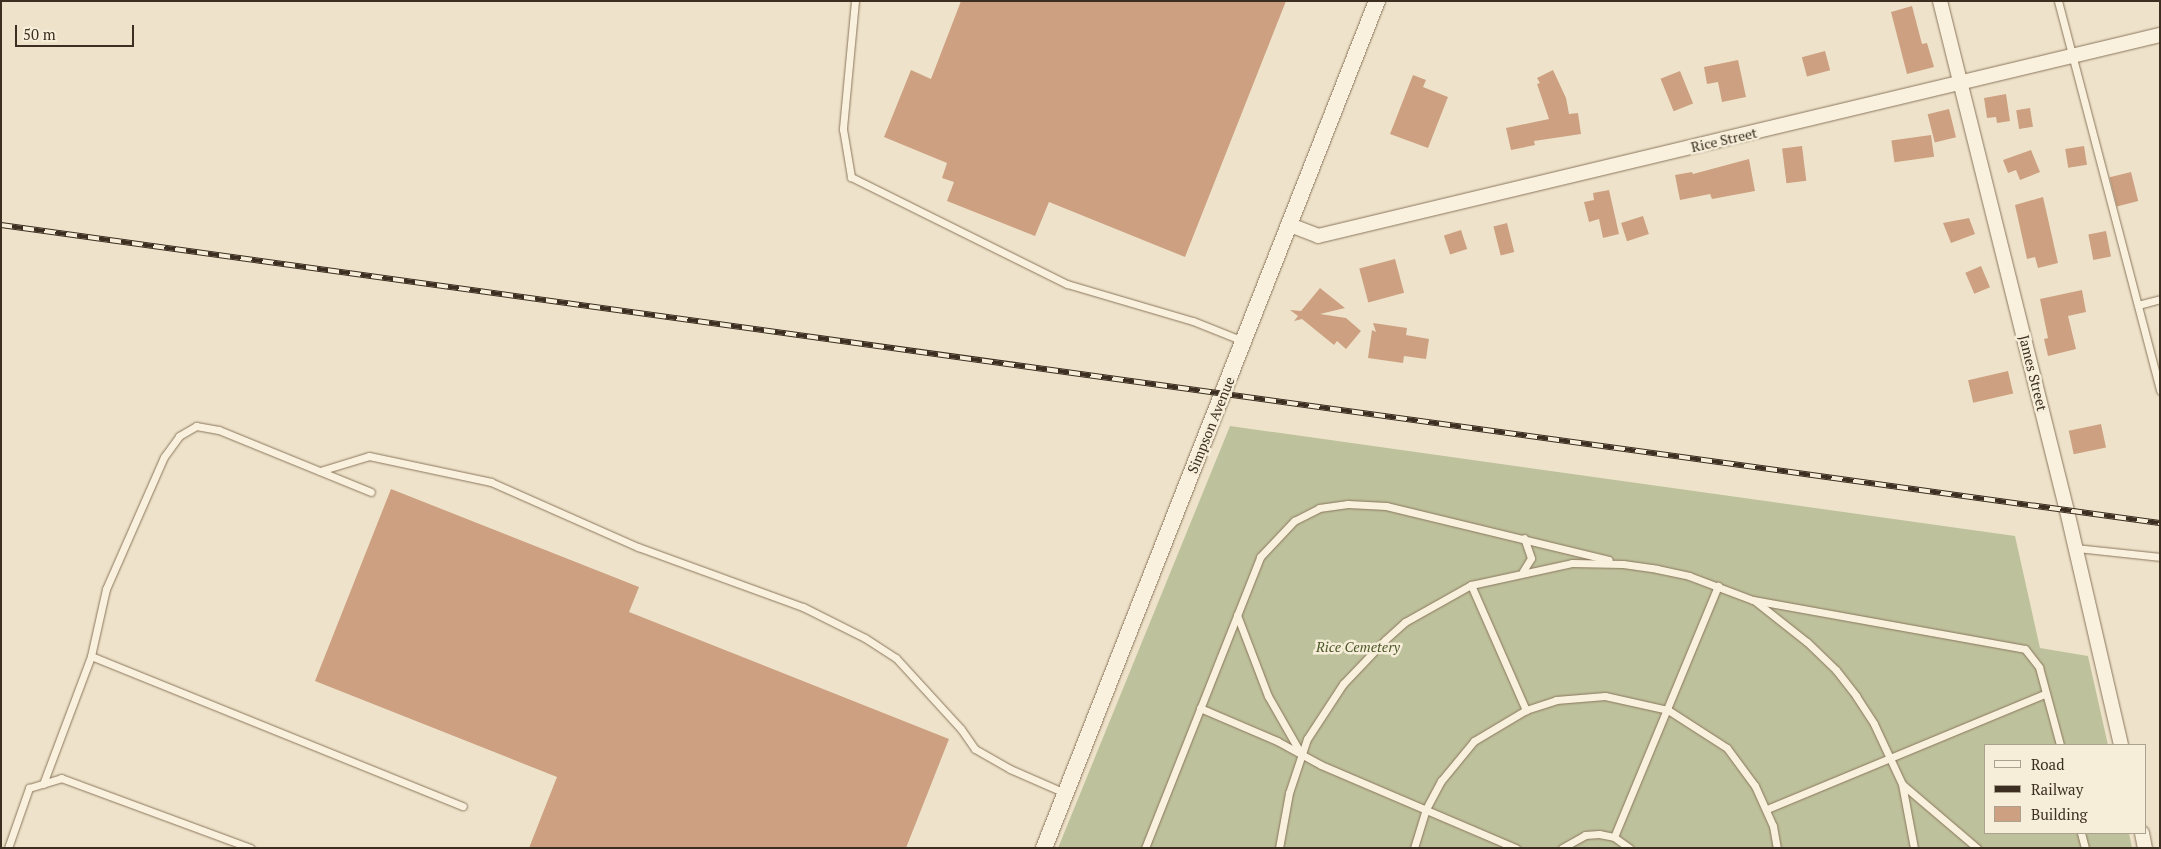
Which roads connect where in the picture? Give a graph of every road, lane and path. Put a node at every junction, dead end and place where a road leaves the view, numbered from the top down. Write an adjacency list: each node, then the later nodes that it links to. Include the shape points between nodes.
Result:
1 (855, 1): 11 (lane, via 843,129 851,177 1067,284 1193,321)
2 (1377, 1): 8 (street, Simpson Avenue)
3 (1940, 1): 7 (street, James Street)
4 (2058, 1): 6 (lane)
5 (2160, 35): 6 (street, Rice Street)
6 (2073, 56): 7 (street, Rice Street); 10 (lane)
7 (1961, 84): 8 (street, Rice Street, via 1318,236); 16 (street, James Street)
8 (1290, 226): 11 (street, Simpson Avenue)
9 (2160, 299): 10 (lane)
10 (2138, 305): 12 (lane)
11 (1244, 342): 35 (street, Simpson Avenue)
12 (2160, 390)
13 (320, 471): 14 (lane); 24 (lane, via 218,430 196,426 179,436 164,457 106,589); 35 (lane, via 369,456 491,482 638,547 803,607 865,638 896,658 961,729 975,749 1010,769)
14 (371, 492)
15 (1524, 538): 18 (lane); 19 (lane, via 1531,558); 23 (lane, via 1386,506 1348,504 1319,508 1294,521 1266,550)
16 (2076, 548): 17 (lane); 30 (street, James Street)
17 (2160, 558)
18 (1623, 564): 19 (lane, via 1572,563); 21 (lane, via 1689,576)
19 (1523, 571): 20 (lane)
20 (1471, 585): 27 (lane); 31 (lane, via 1405,622 1362,663 1322,714)
21 (1718, 586): 22 (lane); 28 (lane)
22 (1753, 600): 25 (lane, via 2025,649 2039,668); 32 (lane, via 1782,619 1836,670 1869,717)
23 (1237, 615): 26 (lane); 31 (lane, via 1268,696)
24 (91, 656): 33 (lane); 36 (lane)
25 (2045, 694): 29 (lane); 32 (lane)
26 (1200, 708): 31 (lane); 45 (lane)
27 (1526, 710): 28 (lane, via 1556,700 1605,696); 37 (lane, via 1474,740 1441,781)
28 (1668, 710): 38 (lane, via 1726,748 1756,786); 41 (lane)
29 (2060, 744)
30 (2121, 744)
31 (1301, 754): 37 (lane); 46 (lane, via 1288,793)
32 (1892, 759): 34 (lane); 38 (lane)
33 (43, 784): 42 (lane, via 29,788); 43 (lane, via 61,778)
34 (1902, 784): 52 (lane); 53 (lane)
35 (1066, 793): 44 (street, Simpson Avenue)
36 (463, 806)
37 (1426, 809): 47 (lane); 48 (lane)
38 (1767, 809): 51 (lane)
39 (2081, 834): 54 (lane)
40 (2142, 834): 55 (street)
41 (1614, 838): 49 (lane, via 1585,835); 50 (lane)
42 (8, 848)
43 (250, 848)
44 (1044, 848)
45 (1145, 848)
46 (1279, 848)
47 (1414, 848)
48 (1516, 848)
49 (1562, 848)
50 (1628, 848)
51 (1777, 848)
52 (1914, 848)
53 (1976, 848)
54 (2084, 848)
55 (2145, 848)

